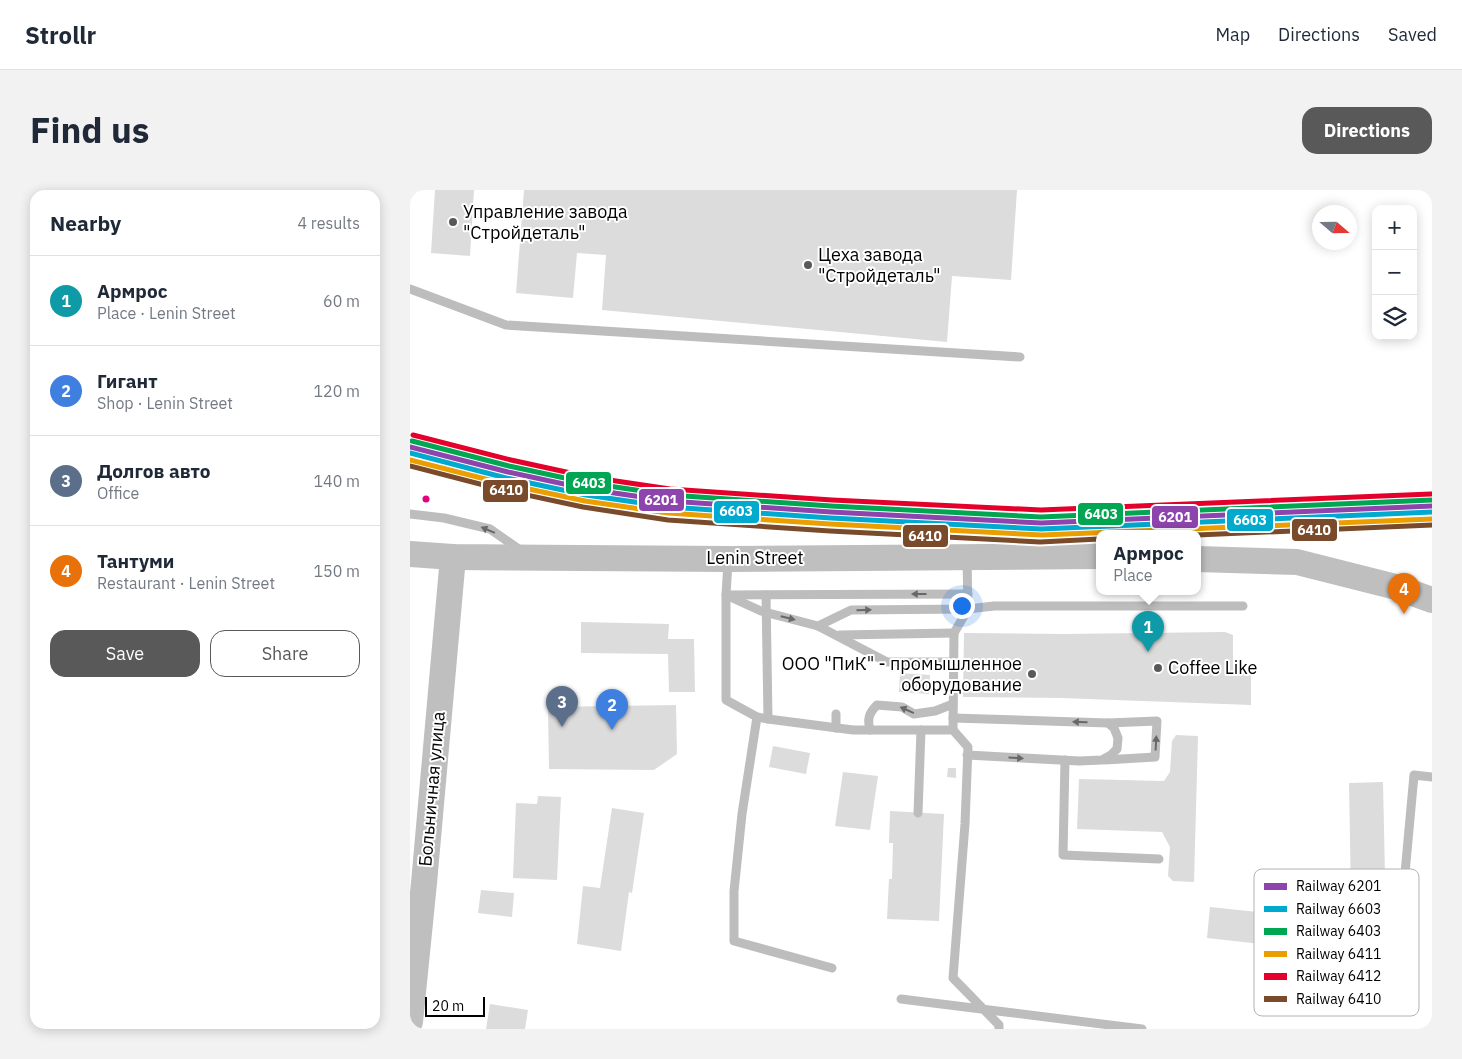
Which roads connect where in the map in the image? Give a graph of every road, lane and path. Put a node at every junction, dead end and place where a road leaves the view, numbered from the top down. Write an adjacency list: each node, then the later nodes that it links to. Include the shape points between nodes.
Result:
1 (410, 289): 2 (lane, via 506,325)
2 (1020, 357)
3 (410, 514): 6 (lane, one-way to 3, via 490,529)
4 (410, 554): 5 (main road, Lenin Street)
5 (453, 556): 6 (main road, Lenin Street); 42 (main road, Больничная улица)
6 (529, 556): 9 (main road, Lenin Street)
7 (967, 556): 8 (main road, Lenin Street); 9 (main road, Lenin Street); 11 (lane)
8 (1096, 556)
9 (728, 558): 12 (lane)
10 (1201, 559): 14 (main road, via 1297,562 1396,587)
11 (968, 594): 13 (lane, one-way to 13); 16 (lane)
12 (726, 595): 13 (lane); 17 (lane); 24 (lane, via 726,700)
13 (766, 595): 17 (lane)
14 (1432, 600)
15 (1243, 606): 16 (lane, via 994,606)
16 (968, 609): 18 (lane, one-way to 16, via 851,610); 19 (lane)
17 (766, 612): 18 (lane, one-way to 18); 25 (lane)
18 (818, 626): 20 (lane)
19 (954, 633): 20 (lane); 21 (lane)
20 (837, 635): 21 (lane, via 887,662)
21 (953, 662): 22 (lane)
22 (953, 704): 26 (lane); 29 (lane, one-way to 29, via 914,714 902,707 877,705 869,712)
23 (836, 714): 28 (lane)
24 (756, 717): 25 (lane); 39 (lane, via 734,891 734,941)
25 (768, 718): 28 (lane)
26 (953, 718): 27 (lane, one-way to 26); 31 (lane)
27 (1108, 723): 34 (lane, via 1118,738 1117,748); 34 (lane, one-way to 27, via 1155,757 1157,721)
28 (836, 728): 29 (lane)
29 (870, 730): 30 (lane)
30 (921, 730): 31 (lane); 36 (lane)
31 (953, 730): 32 (lane, via 968,747)
32 (967, 755): 33 (lane, one-way to 33); 41 (lane, via 953,978)
33 (1065, 760): 34 (lane); 37 (lane, via 1063,855)
34 (1102, 760)
35 (1432, 777): 38 (lane, via 1414,775)
36 (918, 813)
37 (1159, 859)
38 (1405, 869)
39 (832, 968)
40 (901, 999): 41 (lane)
41 (984, 1009): 43 (lane, via 999,1024); 44 (lane)
42 (410, 1022)
43 (999, 1029)
44 (1142, 1029)

